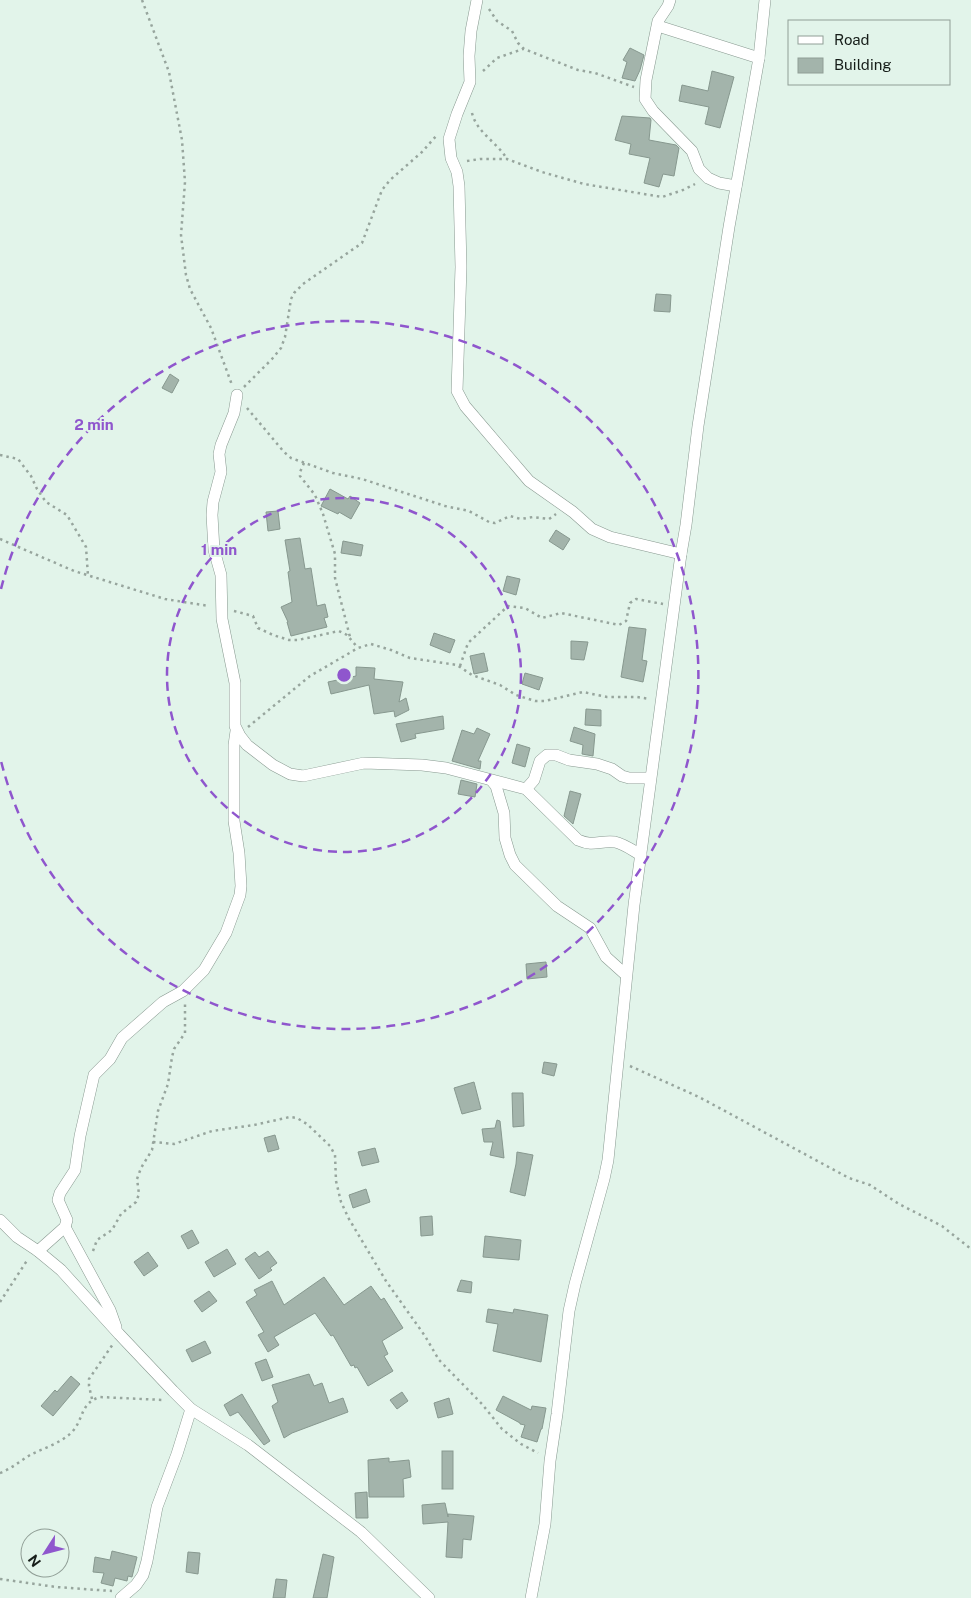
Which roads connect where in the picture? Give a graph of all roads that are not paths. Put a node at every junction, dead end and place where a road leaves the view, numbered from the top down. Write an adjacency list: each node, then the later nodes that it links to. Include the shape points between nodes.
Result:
1 (670, 0): 4 (street)
2 (765, 0): 5 (street)
3 (482, 4): 8 (street, via 471,31 469,85 449,139 459,186 461,234 457,391 465,406 528,481 592,529 610,537)
4 (658, 26): 5 (street); 6 (street, via 644,93 648,106 692,151 698,169 719,183)
5 (759, 58): 6 (street)
6 (736, 186): 8 (street)
7 (237, 395): 9 (street, via 219,454 221,472 212,515 214,550 221,576 222,619 235,684)
8 (681, 554): 10 (street)
9 (236, 731): 11 (street, via 247,745 290,774 304,776 364,763 422,765); 16 (street, via 234,821 240,895 226,933 204,970 188,987 151,1012 122,1038 110,1059 94,1075 75,1170 58,1200 67,1220)
10 (650, 778): 12 (street, via 630,778 597,764 547,755 540,761 534,780); 13 (street)
11 (492, 781): 12 (street); 14 (street, via 504,813 505,838 515,865 557,906 590,928 606,957)
12 (526, 789): 13 (street, via 578,840 588,844 613,842)
13 (641, 855): 14 (street)
14 (626, 975): 22 (street, via 604,1179 570,1311 545,1524)
15 (0, 1220): 17 (street)
16 (65, 1227): 17 (street); 18 (street, via 110,1310)
17 (38, 1251): 18 (street, via 61,1270)
18 (119, 1334): 19 (street)
19 (191, 1408): 20 (street, via 157,1507 143,1575); 21 (street, via 248,1445 361,1532)
20 (125, 1595)
21 (429, 1598)
22 (531, 1598)

